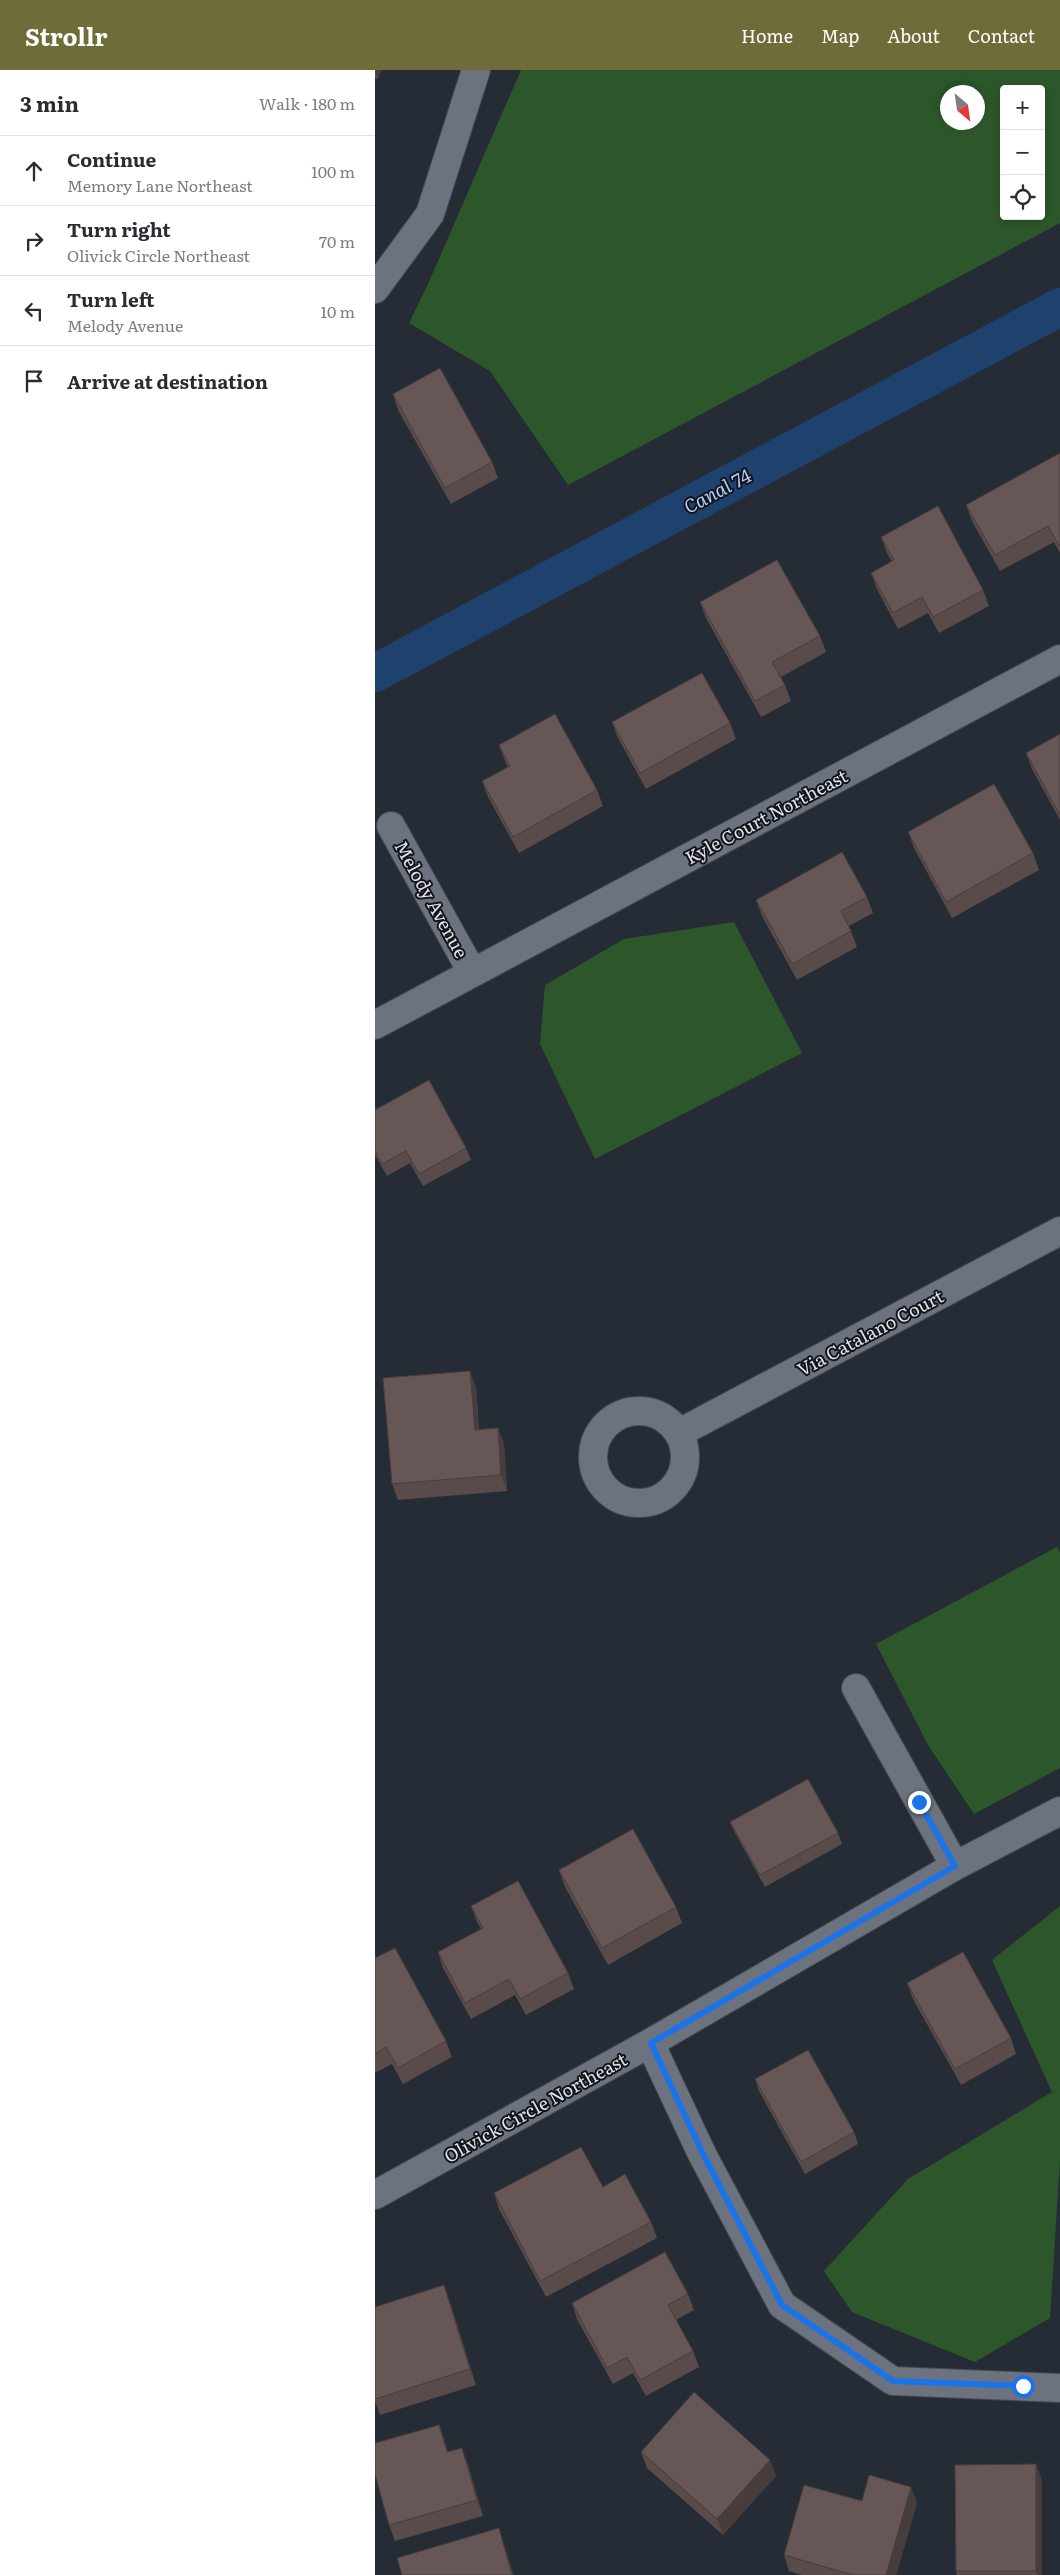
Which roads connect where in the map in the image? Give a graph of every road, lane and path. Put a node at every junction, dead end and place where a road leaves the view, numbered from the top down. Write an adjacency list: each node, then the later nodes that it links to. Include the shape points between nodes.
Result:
1 (476, 70): 2 (street, via 430,214)
2 (375, 289)
3 (1060, 659): 5 (street, Kyle Court Northeast)
4 (391, 826): 5 (street, Melody Avenue)
5 (472, 972): 6 (street, Kyle Court Northeast)
6 (375, 1025)
7 (1060, 1231): 8 (street, Via Catalano Court)
8 (679, 1433)
9 (856, 1688): 11 (street)
10 (1060, 1811): 11 (street, Olivick Circle Northeast)
11 (955, 1866): 12 (street, Olivick Circle Northeast)
12 (651, 2043): 13 (street, Olivick Circle Northeast); 14 (street, via 703,2154 782,2305 893,2381)
13 (375, 2195)
14 (1060, 2388)

